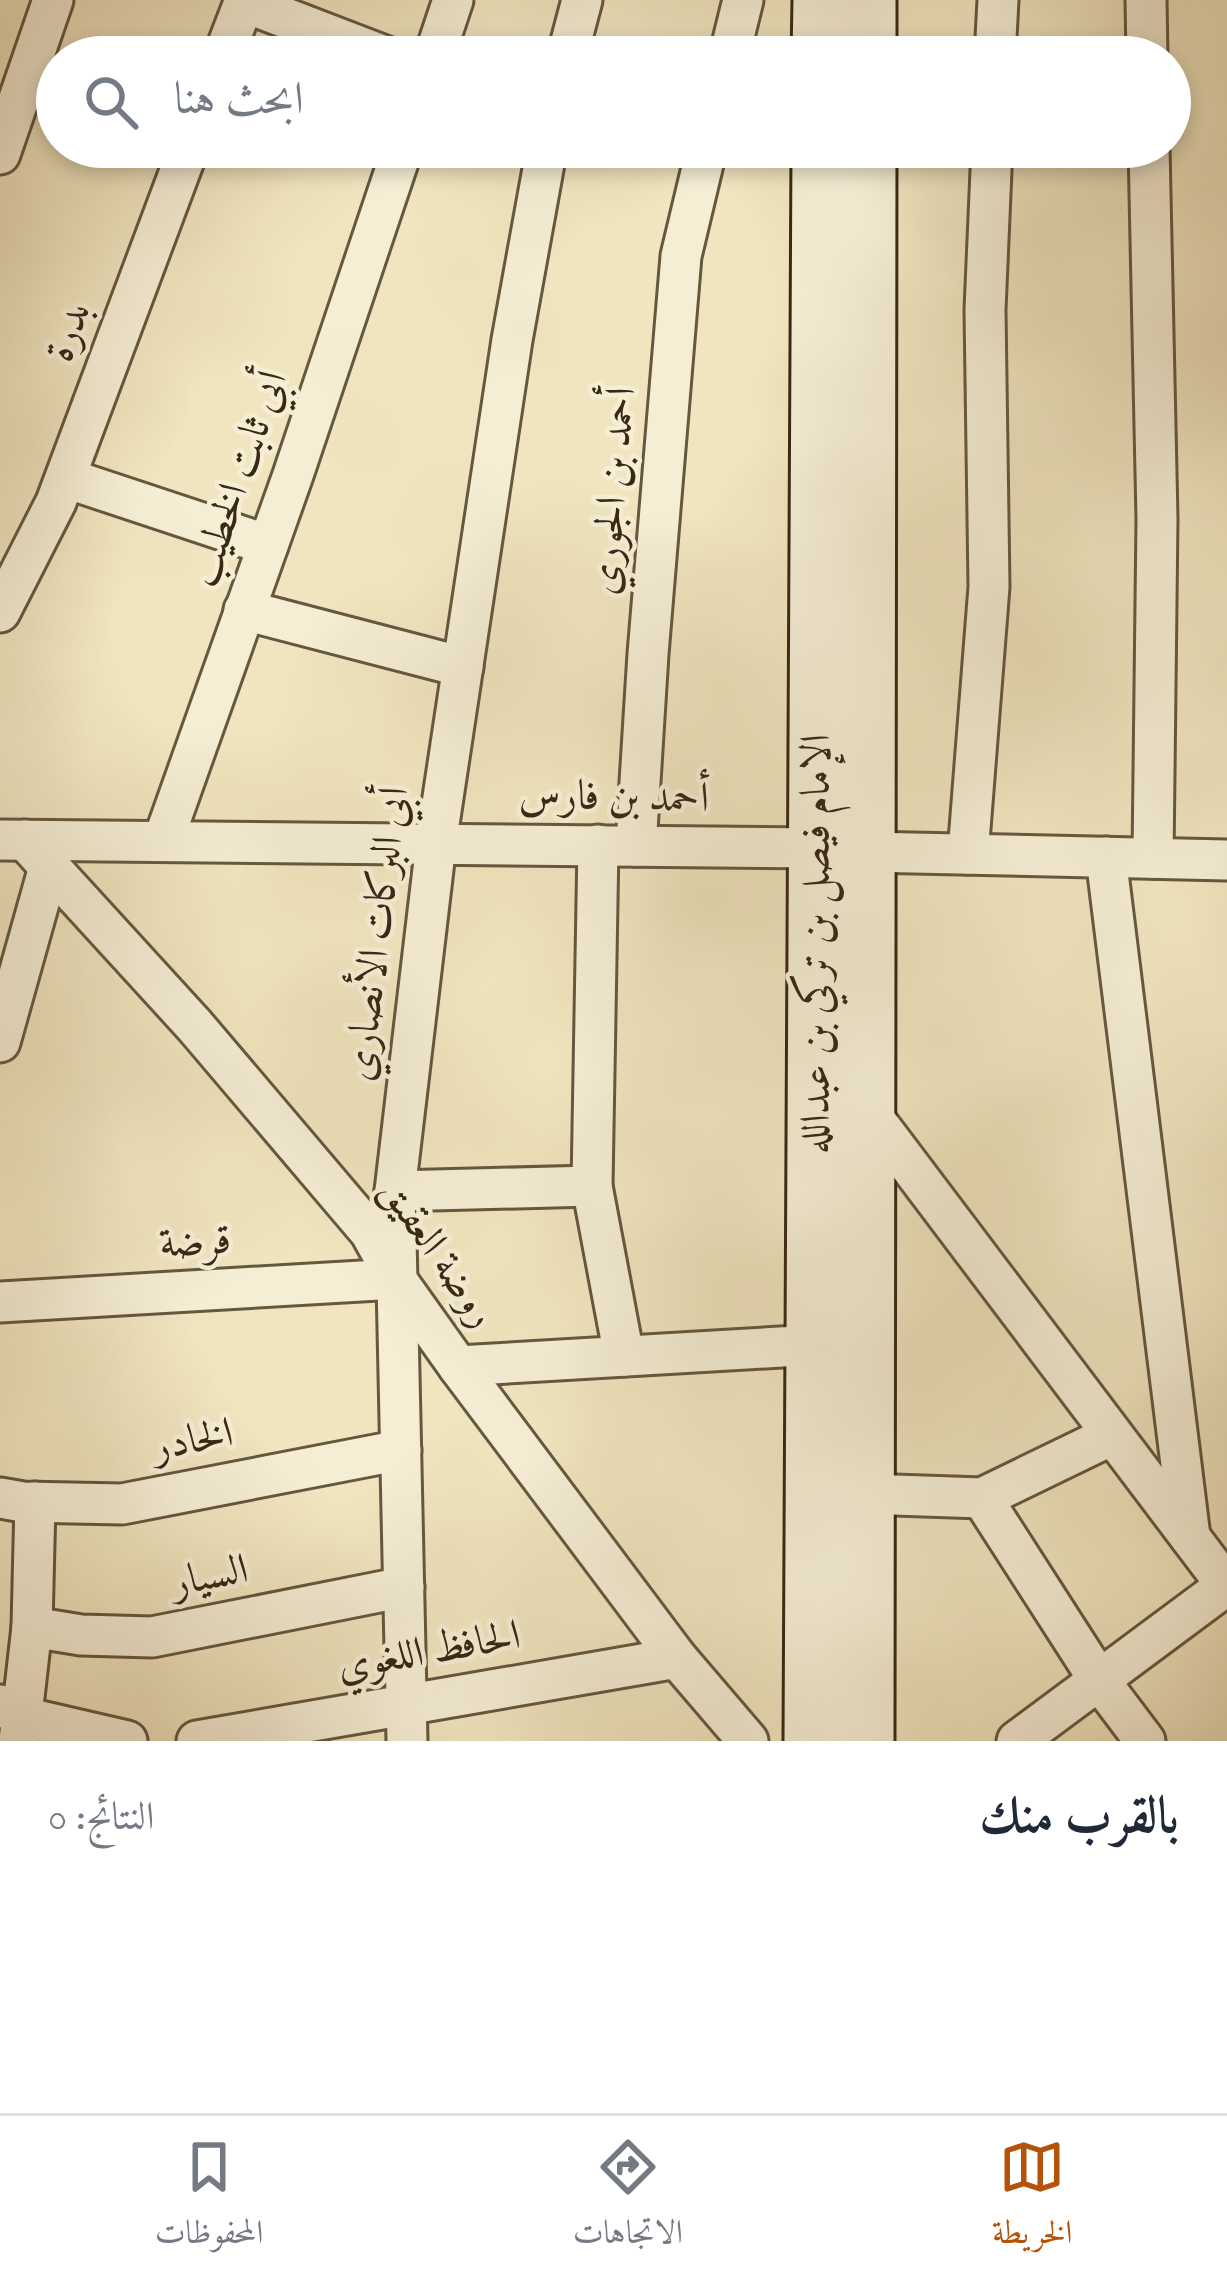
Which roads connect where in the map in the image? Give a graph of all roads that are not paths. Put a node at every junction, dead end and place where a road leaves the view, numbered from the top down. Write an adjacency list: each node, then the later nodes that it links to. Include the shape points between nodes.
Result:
1 (53, 0): 10 (street)
2 (453, 0): 13 (street)
3 (582, 0): 14 (street)
4 (743, 0): 15 (street)
5 (822, 0): 16 (main road)
6 (867, 0): 17 (main road)
7 (998, 0): 18 (street)
8 (1145, 0): 19 (street)
9 (244, 1): 11 (street); 12 (street)
10 (41, 36)
11 (231, 36)
12 (333, 36)
13 (441, 36)
14 (573, 36)
15 (734, 36)
16 (821, 36)
17 (867, 36)
18 (996, 36)
19 (1146, 36)
20 (36, 49): 21 (street)
21 (0, 154)
22 (181, 168): 30 (street, بدرة)
23 (396, 168): 31 (street, أبي ثابت الخطيب)
24 (543, 168): 34 (street, أبي البركات الأنصاري)
25 (702, 168): 37 (street, أحمد بن الجوري, via 681,256 648,654)
26 (822, 168): 39 (main road, الإمام فيصل بن تركي بن عبدالله)
27 (866, 168): 39 (main road, الإمام فيصل بن تركي بن عبدالله)
28 (991, 168): 40 (street, via 989,586)
29 (1149, 168): 42 (street)
30 (65, 478): 31 (street); 33 (street, بدرة)
31 (268, 545): 32 (street, أبي ثابت الخطيب)
32 (244, 610): 34 (street); 35 (street, أبي ثابت الخطيب)
33 (0, 612)
34 (463, 667): 36 (street, أبي البركات الأنصاري)
35 (163, 841): 36 (street, أحمد بن فارس); 38 (street, أحمد بن فارس)
36 (436, 844): 37 (street, أحمد بن فارس); 48 (street, أبي البركات الأنصاري)
37 (617, 845): 39 (street, أحمد بن فارس); 47 (street, أحمد بن الجوري)
38 (25, 849): 44 (street); 49 (street, روضة العقيق, via 195,1026 370,1232)
39 (842, 850): 40 (street, أحمد بن فارس); 46 (main road, الإمام فيصل بن تركي بن عبدالله); 51 (main road, الإمام فيصل بن تركي بن عبدالله)
40 (968, 854): 41 (street, أحمد بن فارس)
41 (1106, 857): 42 (street, أحمد بن فارس); 59 (street)
42 (1154, 858): 43 (street, أحمد بن فارس)
43 (1227, 860)
44 (8, 986): 45 (street)
45 (0, 1042)
46 (866, 1108): 54 (street); 56 (main road, الإمام فيصل بن تركي بن عبدالله)
47 (592, 1186): 48 (street); 52 (street, أحمد بن الجوري)
48 (395, 1191): 49 (street, أبي البركات الأنصاري)
49 (396, 1279): 50 (street, قرضة); 53 (street, روضة العقيق); 55 (street, أبي البركات الأنصاري)
50 (0, 1302)
51 (815, 1346): 52 (street); 70 (main road, الإمام فيصل بن تركي بن عبدالله)
52 (624, 1356): 53 (street)
53 (458, 1366): 63 (street, روضة العقيق)
54 (1112, 1435): 57 (street); 59 (street)
55 (401, 1450): 58 (street, الخادر, via 122,1504); 61 (street, أبي البركات الأنصاري)
56 (865, 1494): 57 (street); 71 (main road, الإمام فيصل بن تركي بن عبدالله)
57 (982, 1498): 64 (street)
58 (17, 1500): 62 (street)
59 (1190, 1537): 60 (street)
60 (1227, 1586): 64 (street)
61 (404, 1587): 62 (street, السيار, via 152,1637); 66 (street, أبي البركات الأنصاري)
62 (32, 1627): 65 (street)
63 (677, 1658): 66 (street, الحافظ اللغوي); 69 (street, روضة العقيق)
64 (1099, 1680): 72 (street); 73 (street)
65 (14, 1721): 67 (street)
66 (407, 1722): 68 (street, الحافظ اللغوي)
67 (127, 1741)
68 (197, 1741)
69 (748, 1741)
70 (813, 1741)
71 (865, 1741)
72 (1017, 1741)
73 (1145, 1741)

